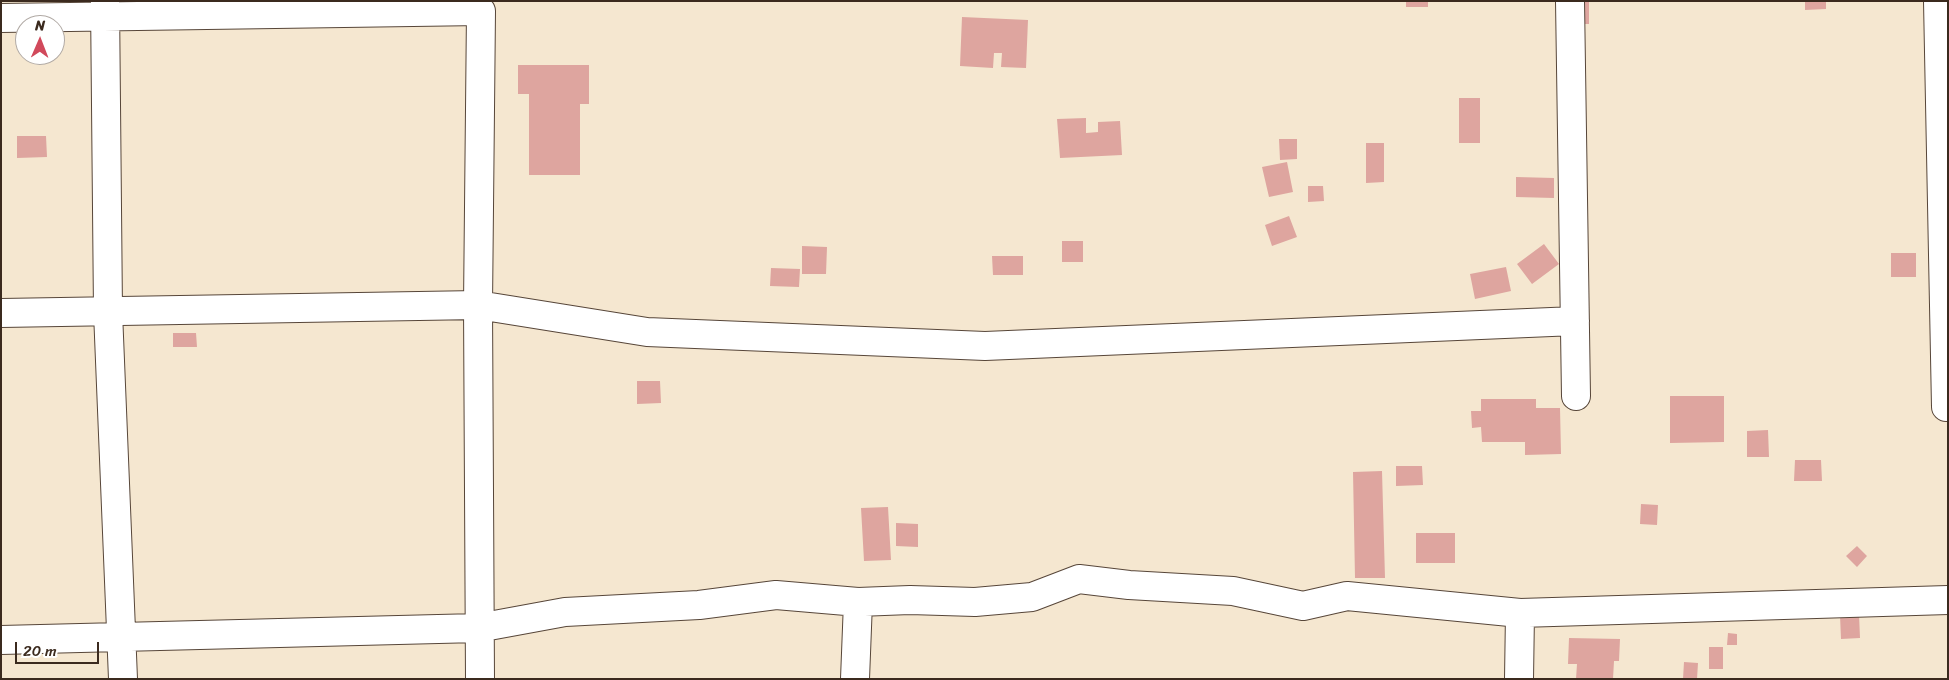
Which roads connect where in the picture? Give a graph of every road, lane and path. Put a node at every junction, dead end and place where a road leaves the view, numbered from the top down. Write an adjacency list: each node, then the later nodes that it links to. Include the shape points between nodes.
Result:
1 (1570, 1): 8 (street)
2 (1938, 1): 10 (street)
3 (105, 9): 4 (street); 5 (street, via 481,11); 6 (street)
4 (1, 18)
5 (478, 306): 6 (street); 8 (street, via 647,332 985,346); 14 (street)
6 (108, 312): 7 (street); 15 (street)
7 (1, 313)
8 (1575, 321): 9 (street)
9 (1576, 396)
10 (1946, 407)
11 (1948, 600): 13 (street)
12 (858, 602): 13 (street, via 975,602 1032,597 1079,579 1233,591 1303,606 1347,596); 14 (street, via 776,595 699,605 565,612); 19 (street)
13 (1520, 614): 20 (street)
14 (478, 628): 15 (street); 18 (street)
15 (123, 636): 16 (street); 17 (street)
16 (1, 640)
17 (123, 679)
18 (480, 679)
19 (855, 679)
20 (1518, 679)

